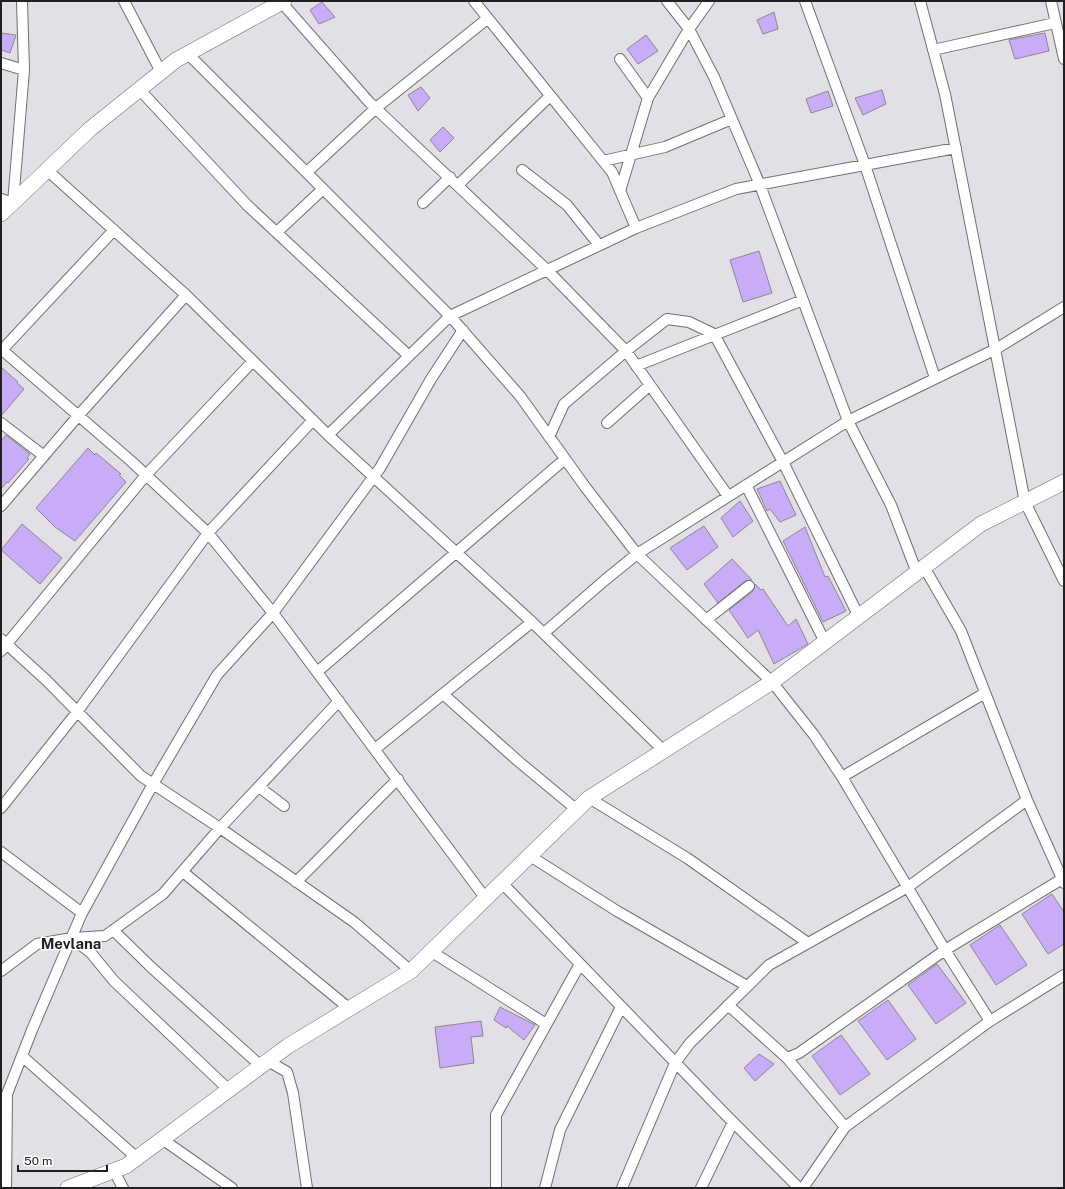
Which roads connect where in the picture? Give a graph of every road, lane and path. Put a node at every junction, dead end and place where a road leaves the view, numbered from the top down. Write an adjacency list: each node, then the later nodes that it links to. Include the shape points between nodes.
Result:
1 (22, 1): 18 (street)
2 (124, 1): 19 (street)
3 (474, 1): 10 (street)
4 (667, 1): 12 (street)
5 (709, 1): 12 (street)
6 (805, 1): 28 (street)
7 (920, 1): 13 (street)
8 (1051, 1): 11 (street)
9 (283, 2): 14 (street); 23 (street)
10 (488, 19): 21 (street); 23 (street)
11 (1055, 23): 13 (street); 16 (street)
12 (689, 29): 22 (street); 24 (street)
13 (934, 50): 25 (street)
14 (188, 54): 19 (street); 31 (street)
15 (620, 59): 22 (street)
16 (1064, 59)
17 (1, 64): 18 (street)
18 (24, 70): 37 (street)
19 (161, 72): 20 (street)
20 (139, 89): 29 (street, via 90,128); 42 (street, via 247,205)
21 (550, 96): 27 (street); 33 (street)
22 (648, 98): 26 (street)
23 (376, 108): 31 (street); 32 (street)
24 (732, 119): 26 (street, via 665,147); 34 (street)
25 (956, 148): 28 (street); 51 (street)
26 (631, 154): 27 (street); 36 (street)
27 (603, 161): 36 (street, via 612,172)
28 (865, 165): 34 (street); 57 (street)
29 (47, 170): 37 (street); 41 (street)
30 (522, 170): 43 (street, via 567,205)
31 (307, 172): 35 (street)
32 (450, 178): 33 (street); 38 (street)
33 (458, 185): 44 (street)
34 (760, 185): 40 (street, via 736,189); 46 (street)
35 (324, 189): 42 (street); 48 (street)
36 (620, 191): 40 (street)
37 (7, 201): 39 (street)
38 (423, 204)
39 (1, 214)
40 (636, 228): 43 (street)
41 (114, 230): 45 (street); 52 (street)
42 (277, 232): 54 (street)
43 (600, 245): 44 (street)
44 (547, 270): 48 (street); 53 (street)
45 (186, 295): 55 (street); 59 (street)
46 (803, 300): 50 (street); 61 (street)
47 (1064, 307): 51 (street)
48 (450, 316): 49 (street); 54 (street)
49 (463, 330): 65 (street, via 520,396); 70 (street)
50 (714, 334): 53 (street, via 689,322 667,319); 56 (street); 68 (street)
51 (996, 349): 57 (street); 74 (street)
52 (2, 350): 59 (street)
53 (626, 351): 56 (street); 65 (street, via 564,404)
54 (409, 356): 64 (street)
55 (253, 360): 60 (street); 69 (street)
56 (636, 366): 58 (street)
57 (935, 378): 61 (street)
58 (650, 385): 63 (street); 73 (street)
59 (78, 416): 66 (street); 69 (street)
60 (314, 420): 64 (street); 76 (street)
61 (848, 420): 68 (street); 79 (street)
62 (1, 423): 66 (street)
63 (607, 423)
64 (328, 435): 70 (street)
65 (549, 437): 67 (street)
66 (44, 456): 75 (street)
67 (564, 458): 77 (street); 78 (street)
68 (783, 462): 72 (street); 83 (street)
69 (146, 475): 76 (street); 88 (street)
70 (373, 476): 77 (street); 82 (street)
71 (1064, 482): 74 (street)
72 (746, 485): 73 (street); 87 (street)
73 (728, 496): 78 (street)
74 (1025, 502): 79 (street, via 981,524); 80 (street)
75 (2, 504)
76 (208, 534): 82 (street); 94 (street)
77 (456, 552): 85 (street); 89 (street)
78 (637, 554): 84 (street); 86 (street)
79 (921, 570): 83 (street); 91 (street, via 961,631)
80 (1064, 581)
81 (749, 586): 84 (street)
82 (273, 613): 89 (street); 99 (street, via 217,675)
83 (859, 617): 87 (street)
84 (706, 620): 90 (street)
85 (532, 622): 86 (street); 92 (street)
86 (544, 633): 96 (street)
87 (825, 642): 90 (street)
88 (3, 644): 94 (street)
89 (317, 672): 93 (street)
90 (772, 682): 96 (street); 97 (street, via 814,735)
91 (985, 693): 97 (street); 102 (street)
92 (443, 694): 95 (street); 105 (street)
93 (339, 701): 95 (street); 100 (street)
94 (77, 712): 99 (street, via 140,776); 104 (street)
95 (375, 749): 98 (street)
96 (664, 751): 101 (street)
97 (842, 777): 113 (street)
98 (398, 780): 111 (street); 114 (street)
99 (153, 784): 106 (street); 115 (street)
100 (259, 787): 103 (street); 106 (street)
101 (589, 798): 105 (street); 118 (street, via 687,858)
102 (1027, 800): 110 (street); 113 (street)
103 (284, 806)
104 (1, 808)
105 (577, 810): 108 (street)
106 (220, 828): 109 (street); 111 (street)
107 (1, 852): 115 (street)
108 (530, 856): 112 (street); 125 (street, via 617,911)
109 (183, 872): 116 (street, via 164,894); 128 (street)
110 (1063, 881): 119 (street)
111 (296, 882): 122 (street, via 354,922)
112 (502, 883): 114 (street); 121 (street)
113 (908, 887): 118 (street); 119 (street)
114 (486, 899): 120 (street)
115 (82, 913): 117 (street)
116 (113, 930): 117 (street, via 105,936); 133 (street, via 152,968)
117 (72, 938): 123 (street, via 37,944); 131 (street); 135 (street, via 91,953 114,981)
118 (808, 943): 125 (street, via 769,965)
119 (945, 950): 129 (street); 132 (street, via 799,1053)
120 (432, 952): 122 (street); 130 (street)
121 (580, 964): 127 (street); 130 (street)
122 (411, 971): 128 (street)
123 (1, 972)
124 (1064, 975): 129 (street)
125 (747, 986): 126 (street)
126 (728, 1005): 132 (street); 134 (street, via 690,1043)
127 (621, 1007): 134 (street); 148 (street, via 560,1130)
128 (350, 1009): 133 (street)
129 (990, 1021): 137 (street)
130 (546, 1024): 147 (street, via 496,1115)
131 (22, 1056): 138 (street, via 7,1094); 140 (street)
132 (787, 1058): 137 (street)
133 (264, 1063): 135 (street); 146 (street, via 287,1072 293,1093)
134 (675, 1063): 136 (street); 149 (street)
135 (229, 1090): 139 (street)
136 (733, 1122): 150 (street); 151 (street)
137 (845, 1127): 152 (street)
138 (4, 1136): 143 (street)
139 (162, 1139): 140 (street); 145 (street)
140 (137, 1158): 141 (street)
141 (114, 1171): 142 (street); 144 (street)
142 (74, 1187)
143 (6, 1188)
144 (123, 1188)
145 (232, 1188)
146 (307, 1188)
147 (496, 1188)
148 (545, 1188)
149 (622, 1188)
150 (701, 1188)
151 (799, 1188)
152 (803, 1188)

